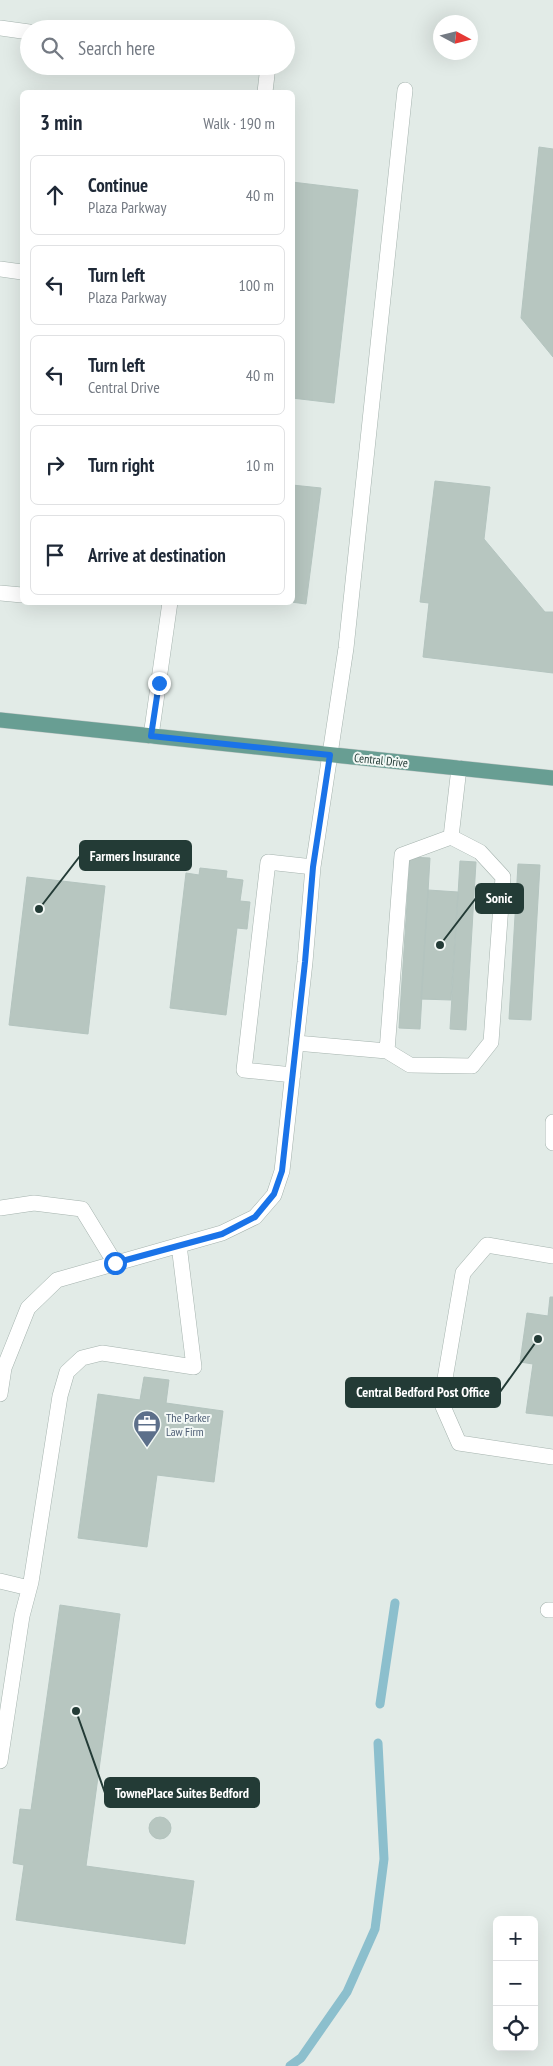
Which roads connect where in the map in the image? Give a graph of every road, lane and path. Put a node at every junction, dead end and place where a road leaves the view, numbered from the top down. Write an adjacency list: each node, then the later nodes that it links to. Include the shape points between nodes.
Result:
1 (0, 28): 2 (street)
2 (20, 31)
3 (267, 75): 4 (street)
4 (265, 90)
5 (405, 90): 13 (street, via 346,648)
6 (0, 269): 7 (street)
7 (20, 272)
8 (0, 593): 9 (street)
9 (20, 595)
10 (170, 605): 12 (street)
11 (0, 720): 12 (main road, Central Drive)
12 (151, 736): 13 (main road, Central Drive)
13 (330, 755): 14 (main road, Central Drive); 17 (street)
14 (459, 768): 15 (main road, Central Drive); 16 (street)
15 (553, 778)
16 (451, 837): 19 (street, via 402,854); 19 (street, via 480,852 502,877 491,1042 472,1066 410,1065)
17 (313, 867): 18 (street); 20 (street, via 268,862 244,1070)
18 (296, 1043): 19 (street); 20 (street)
19 (387, 1051)
20 (293, 1075): 24 (street, via 282,1171 274,1194 255,1217 222,1234)
21 (553, 1122): 22 (street)
22 (553, 1143)
23 (0, 1208): 26 (street, via 34,1203 82,1209)
24 (179, 1246): 26 (street); 30 (street, via 194,1367 102,1353 82,1358 67,1372 60,1396)
25 (553, 1256): 28 (street, via 487,1245 463,1273 441,1402 459,1443)
26 (115, 1263): 27 (street, via 57,1280 28,1308 4,1368)
27 (0, 1394)
28 (553, 1457)
29 (0, 1581): 30 (street)
30 (29, 1588): 31 (street)
31 (0, 1761)

